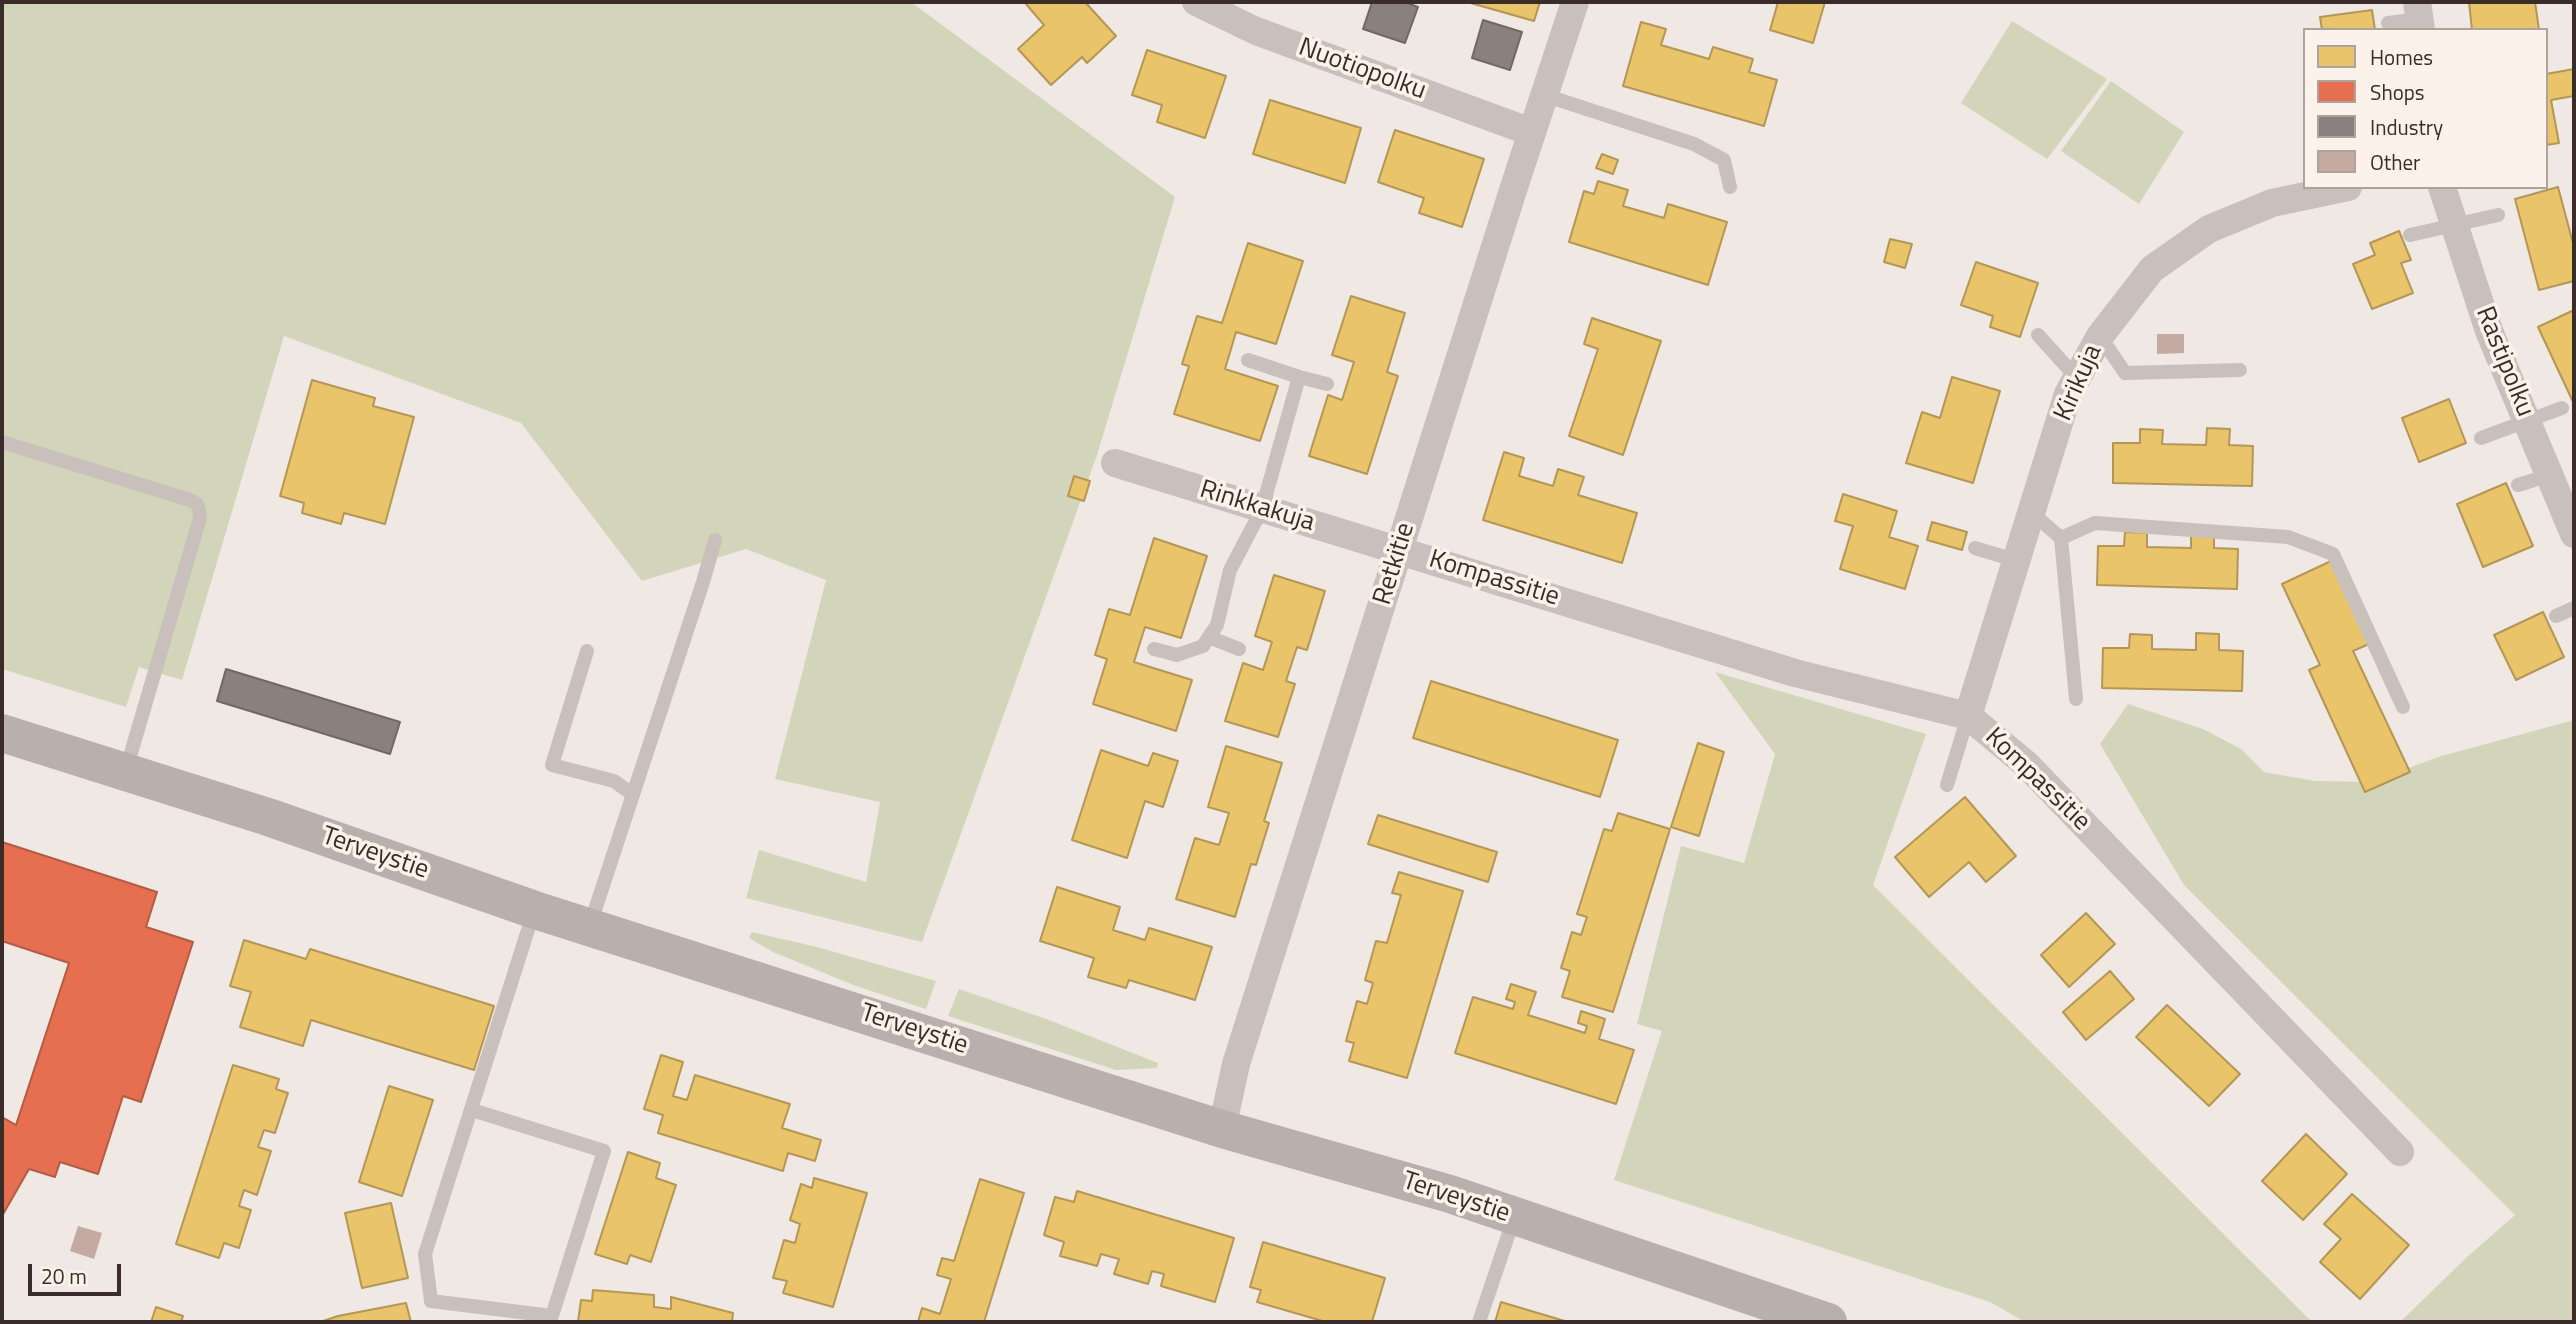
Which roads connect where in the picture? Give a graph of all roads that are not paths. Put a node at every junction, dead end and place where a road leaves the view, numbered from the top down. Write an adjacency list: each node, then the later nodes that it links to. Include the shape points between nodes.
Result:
1 (1196, 2): 6 (street, Nuotiopolku, via 1256,32)
2 (1575, 2): 5 (street, Retkitie)
3 (2419, 17): 4 (lane)
4 (2388, 23)
5 (1544, 95): 6 (street, Retkitie); 7 (lane, via 1694,144 1724,160)
6 (1531, 132): 33 (street, Retkitie)
7 (1730, 187)
8 (2338, 189): 14 (street, Kirikuja, via 2272,202 2209,229 2152,269)
9 (2443, 189): 11 (street, Rastipolku)
10 (2498, 215): 11 (lane)
11 (2455, 225): 12 (lane); 21 (street, Rastipolku, via 2489,331)
12 (2410, 235)
13 (2038, 335): 18 (lane)
14 (2100, 336): 16 (lane, via 2125,373); 18 (street, Kirikuja)
15 (1248, 359): 17 (lane)
16 (2240, 369)
17 (1300, 377): 19 (lane); 27 (lane)
18 (2077, 378): 28 (street, Kirikuja)
19 (1327, 384)
20 (2562, 408): 21 (lane)
21 (2526, 420): 22 (lane); 25 (street, Rastipolku)
22 (2481, 438)
23 (2, 442): 45 (lane, via 197,504 200,518)
24 (1115, 463): 27 (street, Rinkkakuja)
25 (2550, 475): 26 (lane); 29 (street, Rastipolku)
26 (2518, 485)
27 (1262, 509): 33 (street, Rinkkakuja); 37 (lane, via 1230,570 1217,625)
28 (2032, 513): 30 (lane); 34 (street, Kirikuja)
29 (2574, 534)
30 (2061, 538): 41 (lane); 42 (lane, via 2095,523 2288,537 2333,554)
31 (715, 540): 47 (lane)
32 (1975, 548): 34 (lane)
33 (1399, 550): 43 (street, Kompassitie, via 1795,673); 51 (street, Retkitie, via 1236,1064)
34 (2018, 561): 43 (street, Kirikuja)
35 (2574, 608): 36 (lane)
36 (2556, 616)
37 (1209, 637): 38 (lane, via 1203,646 1177,655); 39 (lane)
38 (1154, 649)
39 (1239, 649)
40 (587, 651): 47 (lane, via 552,765 614,781)
41 (2076, 699)
42 (2403, 707)
43 (1968, 716): 46 (lane); 52 (street, Kompassitie, via 2026,764)
44 (2, 733): 45 (main road, Terveystie)
45 (126, 771): 48 (main road, Terveystie)
46 (1948, 785)
47 (632, 794): 49 (lane)
48 (535, 910): 49 (main road, Terveystie); 50 (lane)
49 (590, 925): 51 (main road, Terveystie)
50 (472, 1111): 50 (lane, via 425,1254 431,1301 552,1316 604,1152)
51 (1222, 1129): 53 (main road, Terveystie, via 1450,1194)
52 (2400, 1152)
53 (1514, 1217): 54 (lane); 55 (main road, Terveystie)
54 (1479, 1322)
55 (1828, 1322)

